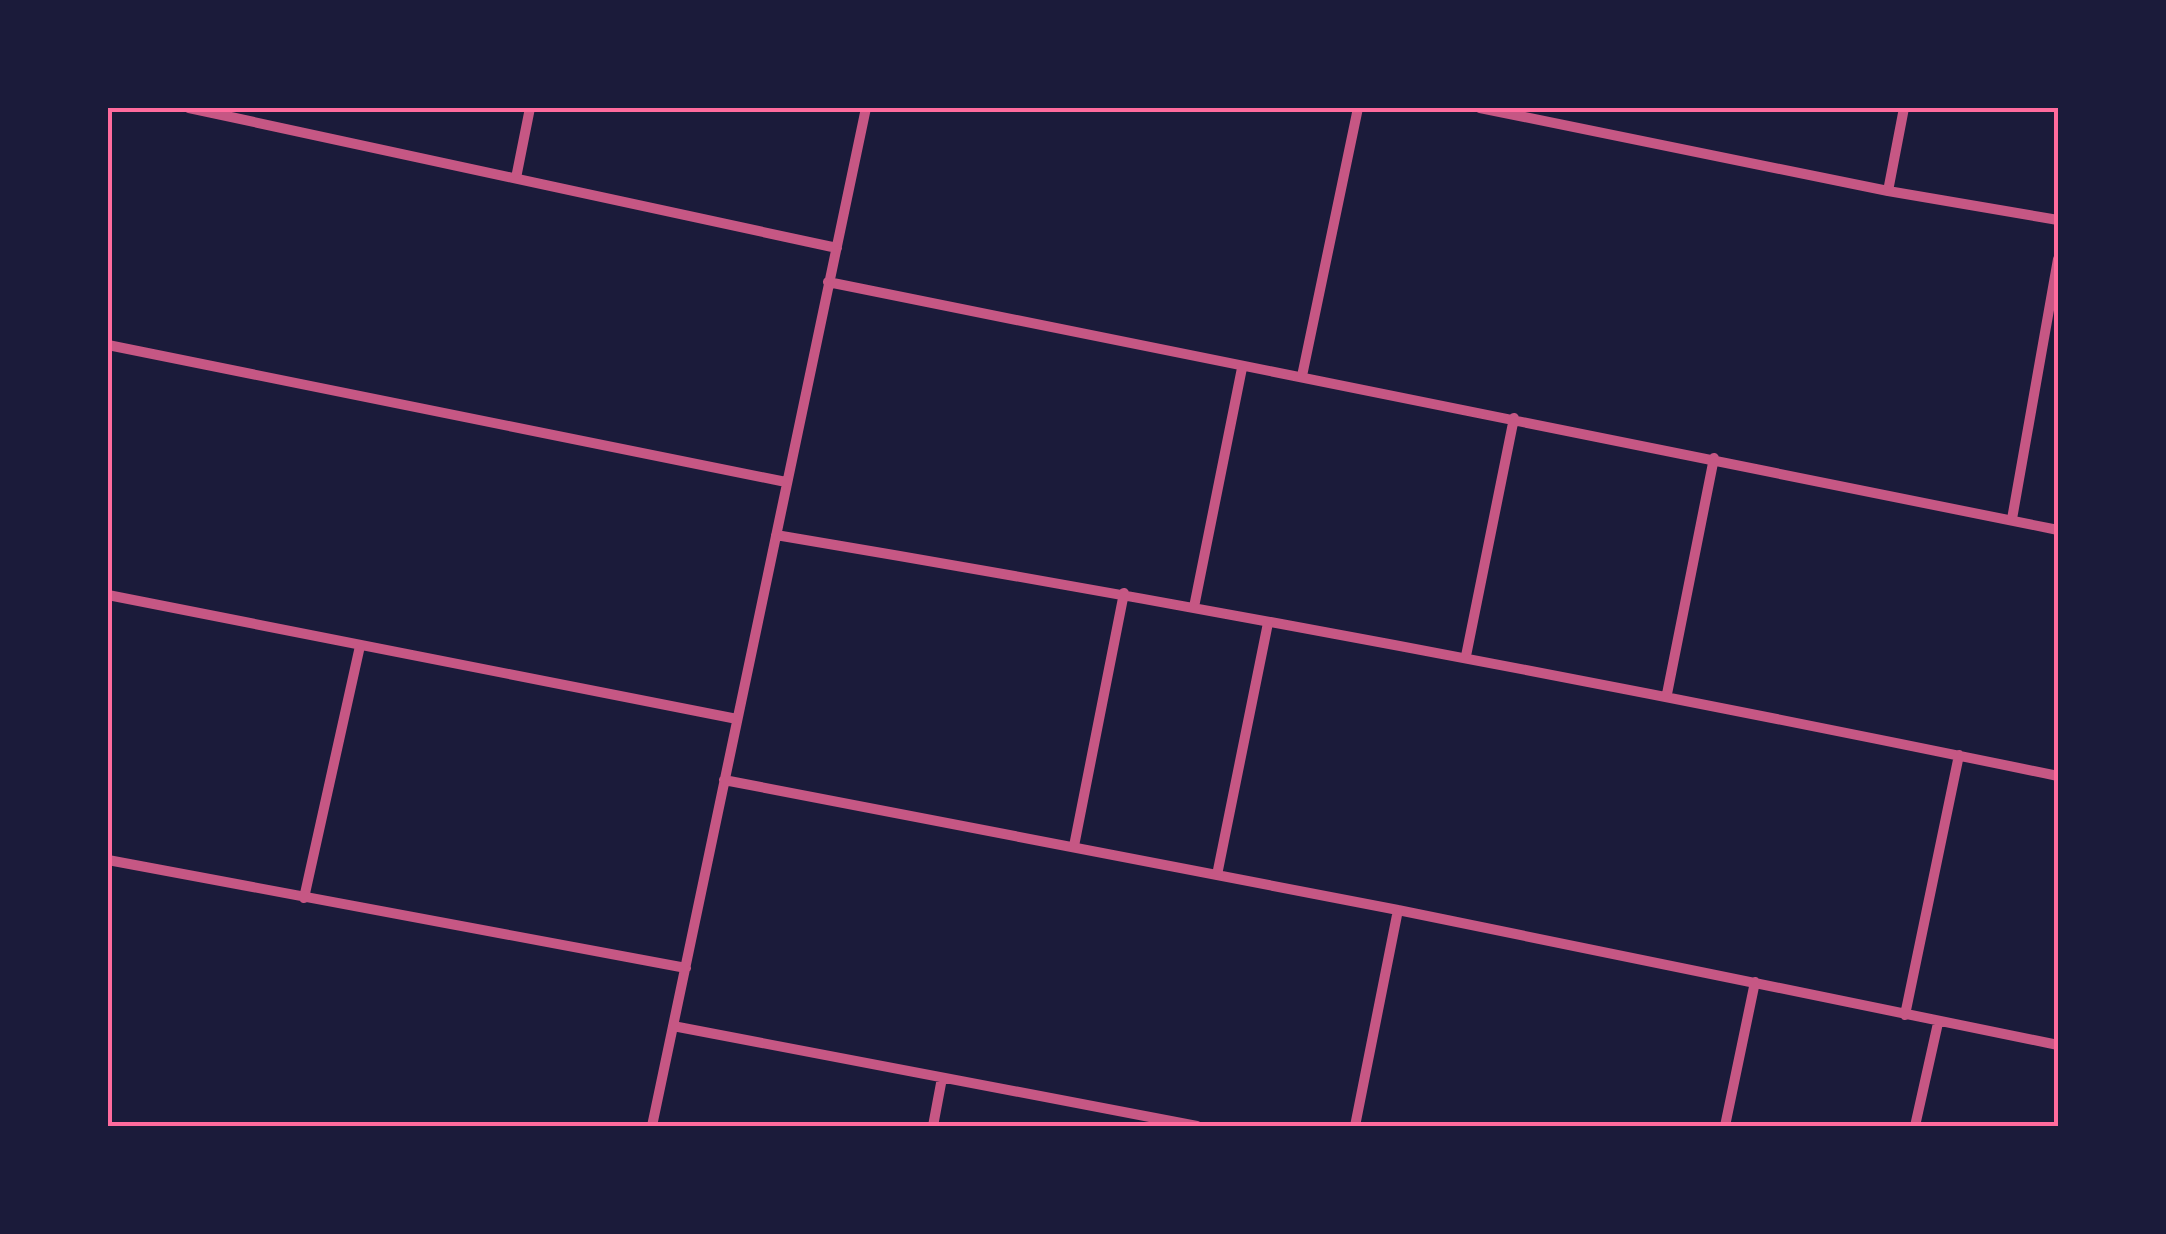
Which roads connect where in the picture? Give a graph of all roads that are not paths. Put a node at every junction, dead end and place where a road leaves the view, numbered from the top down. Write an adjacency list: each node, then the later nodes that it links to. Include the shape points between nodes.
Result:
1 (188, 108): 8 (street)
2 (530, 108): 8 (street)
3 (866, 108): 11 (street)
4 (1358, 108): 16 (street)
5 (1480, 108): 7 (street)
6 (1904, 108): 9 (street)
7 (1500, 109): 9 (street)
8 (516, 178): 11 (street)
9 (1888, 191): 10 (street)
10 (2058, 220)
11 (837, 248): 13 (street)
12 (2058, 259): 20 (street)
13 (828, 282): 15 (street); 19 (street)
14 (108, 344): 19 (street)
15 (1242, 368): 16 (street); 25 (street)
16 (1302, 376): 17 (street)
17 (1514, 418): 18 (street); 28 (street)
18 (1714, 458): 20 (street); 29 (street)
19 (786, 482): 22 (street)
20 (2012, 519): 21 (street)
21 (2058, 530)
22 (776, 534): 23 (street); 30 (street)
23 (1124, 593): 25 (street); 34 (street)
24 (108, 595): 27 (street)
25 (1194, 607): 26 (street)
26 (1268, 623): 28 (street); 36 (street)
27 (360, 646): 30 (street); 37 (street)
28 (1466, 656): 29 (street)
29 (1668, 694): 31 (street)
30 (737, 720): 33 (street)
31 (1959, 755): 32 (street); 41 (street)
32 (2058, 776)
33 (724, 780): 34 (street); 39 (street)
34 (1074, 846): 36 (street)
35 (108, 860): 37 (street)
36 (1217, 875): 38 (street)
37 (304, 898): 39 (street)
38 (1398, 910): 40 (street); 50 (street)
39 (686, 968): 43 (street)
40 (1755, 982): 41 (street); 51 (street)
41 (1905, 1015): 42 (street)
42 (1938, 1023): 44 (street); 52 (street)
43 (674, 1026): 45 (street); 47 (street)
44 (2058, 1045)
45 (942, 1078): 46 (street); 48 (street)
46 (1161, 1123): 49 (street)
47 (652, 1126)
48 (932, 1126)
49 (1197, 1126)
50 (1356, 1126)
51 (1725, 1126)
52 (1915, 1126)

